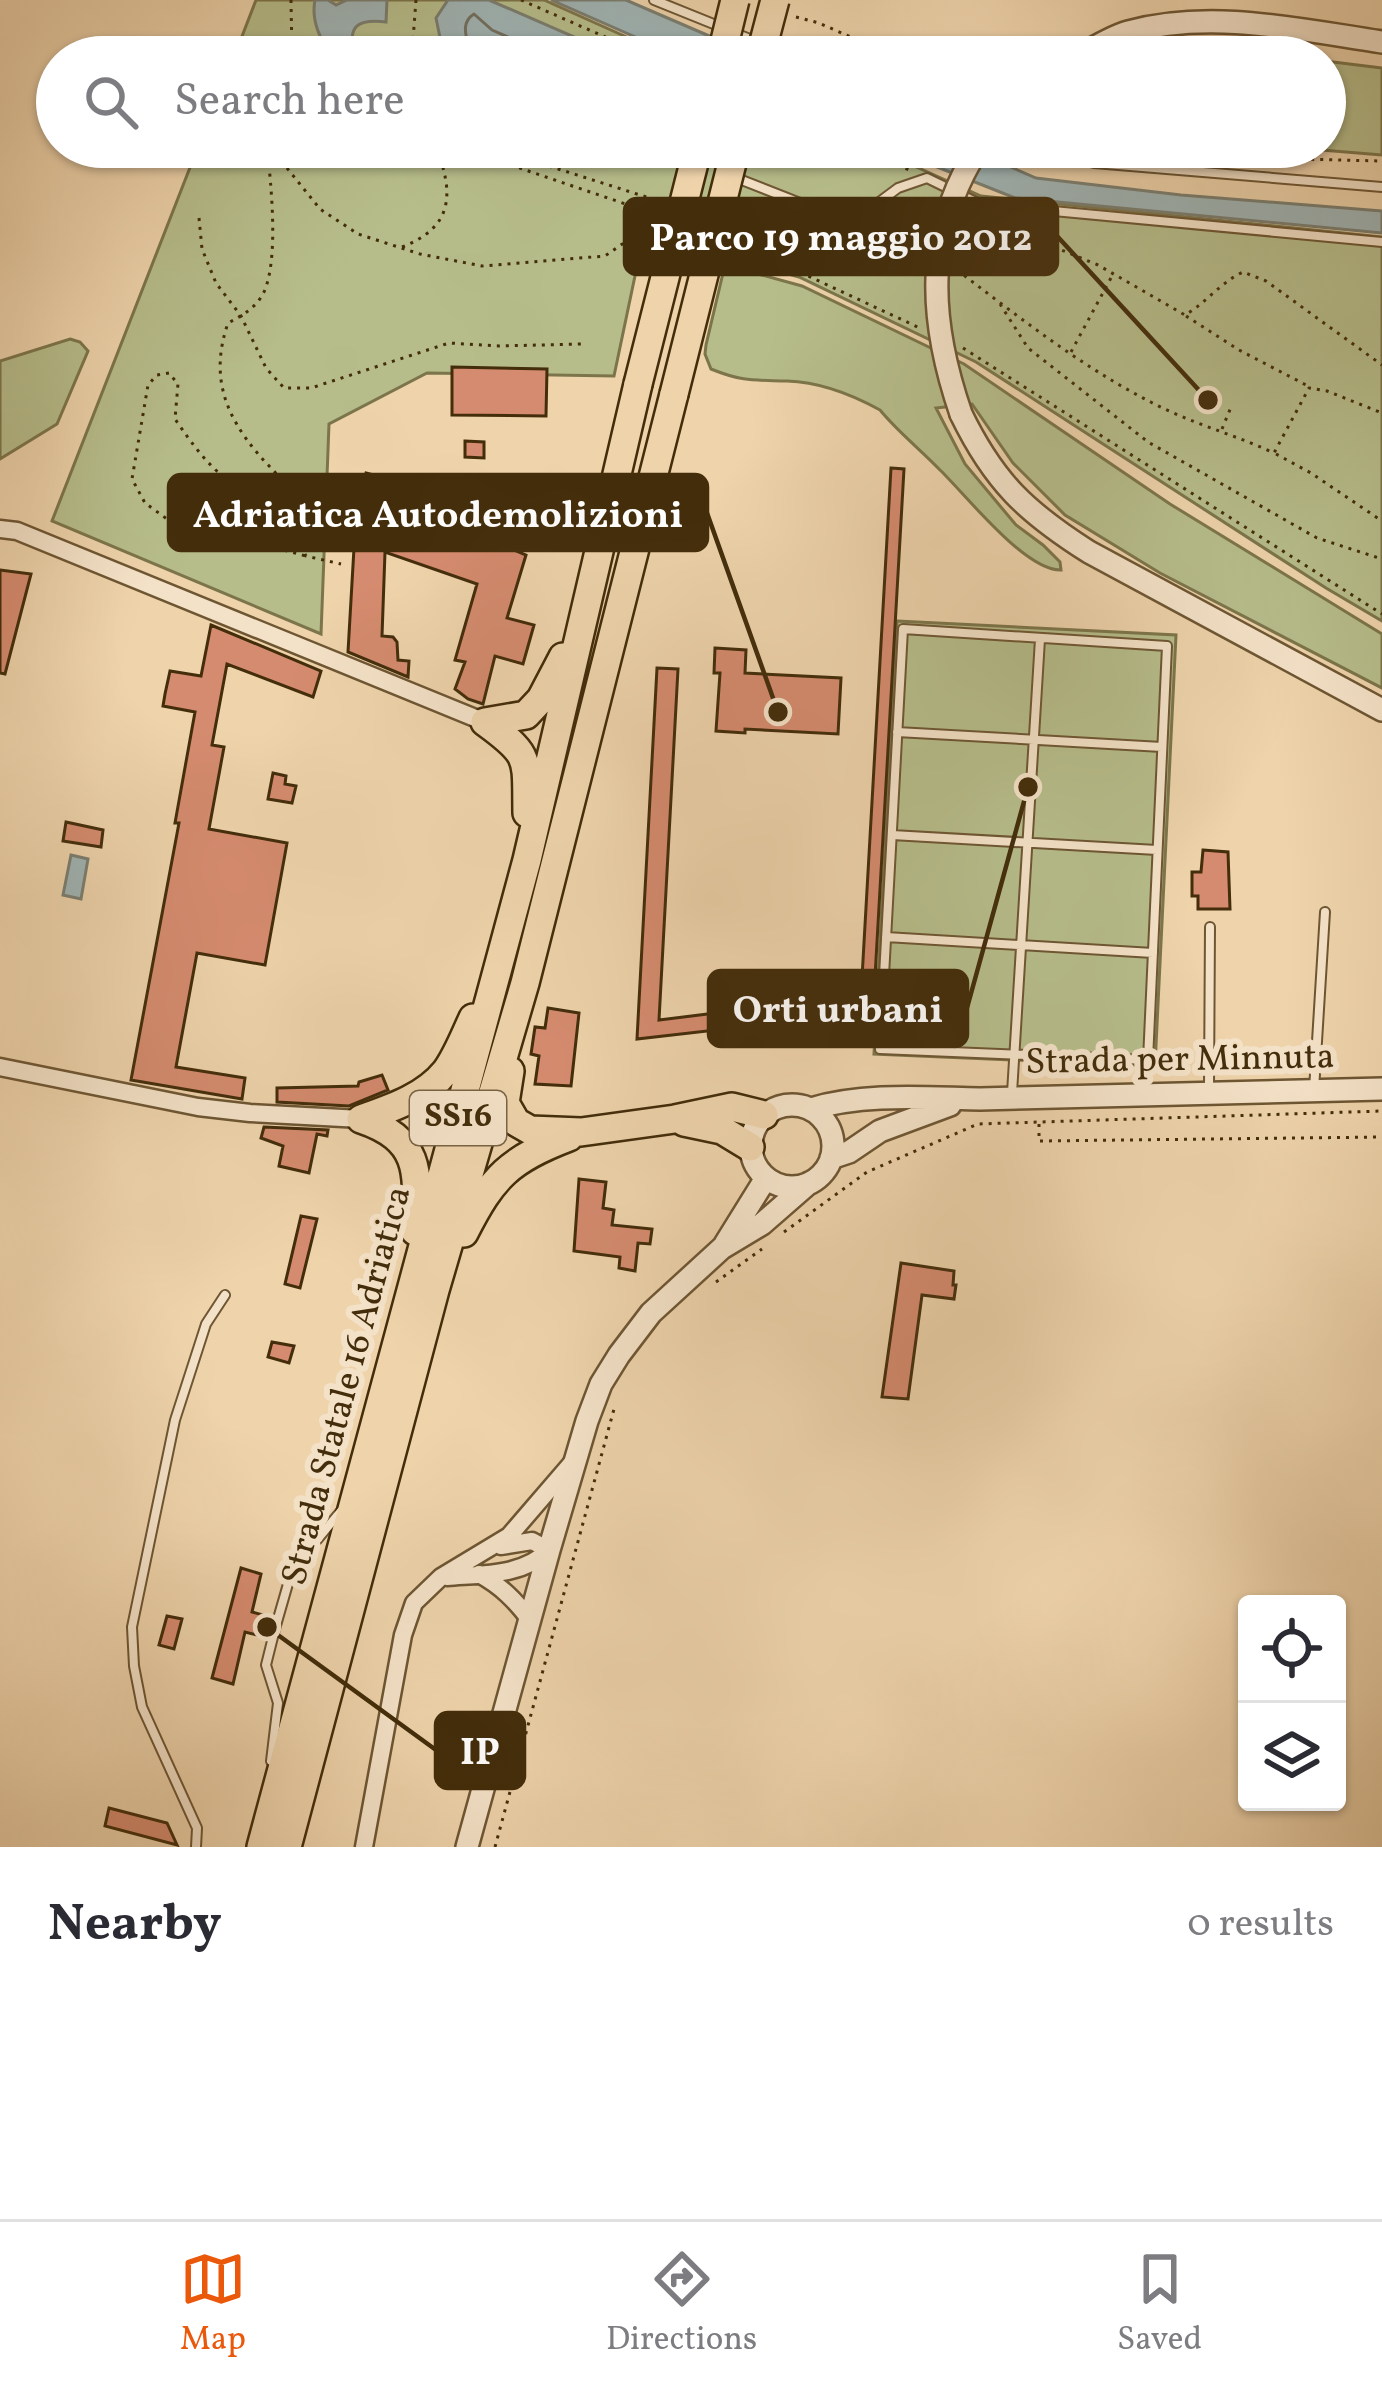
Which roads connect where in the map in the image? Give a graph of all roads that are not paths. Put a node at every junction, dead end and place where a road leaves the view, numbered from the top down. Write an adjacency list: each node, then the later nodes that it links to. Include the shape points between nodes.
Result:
1 (654, 0): 5 (lane)
2 (736, 0): 4 (highway, bridge)
3 (778, 7): 6 (highway, bridge)
4 (727, 36)
5 (743, 36)
6 (768, 36)
7 (1118, 36): 8 (street, via 1189,22)
8 (1341, 36)
9 (1346, 37): 10 (street)
10 (1382, 42)
11 (692, 168): 19 (highway, Strada Statale 16 Adriatica / SS16, bridge)
12 (731, 168): 36 (highway, Strada Statale 16 Adriatica / SS16, bridge)
13 (966, 168): 21 (street, bridge, via 938,253 936,314 961,414 1001,483 1089,552)
14 (1154, 168): 16 (lane)
15 (725, 174): 17 (lane, via 850,223 927,178 980,203)
16 (1382, 187)
17 (1382, 242)
18 (0, 529): 22 (street)
19 (589, 592): 22 (highway, via 541,698 526,715); 29 (highway, Strada Statale 16 Adriatica / SS16)
20 (1040, 639): 23 (lane, via 903,629); 24 (lane); 25 (lane, via 1167,646)
21 (1382, 710)
22 (485, 722): 29 (highway, via 526,761)
23 (897, 733): 24 (lane); 26 (lane)
24 (1034, 740): 25 (lane); 27 (lane)
25 (1162, 747): 28 (lane)
26 (892, 835): 27 (lane); 32 (lane)
27 (1027, 843): 28 (lane); 33 (lane)
28 (1157, 850): 34 (lane)
29 (527, 860): 35 (highway, Strada Statale 16 Adriatica / SS16)
30 (1324, 912): 40 (lane)
31 (1210, 927): 41 (lane)
32 (886, 937): 33 (lane); 37 (lane, via 880,1049)
33 (1021, 945): 34 (lane); 37 (lane)
34 (1153, 953): 37 (lane, via 1148,1060)
35 (497, 973): 46 (highway, via 447,1069 424,1091); 54 (highway, Strada Statale 16 Adriatica / SS16)
36 (525, 983): 48 (highway, via 505,1102 530,1130); 54 (highway, Strada Statale 16 Adriatica / SS16)
37 (1013, 1054): 42 (lane)
38 (0, 1066): 46 (street, via 198,1107)
39 (1382, 1089): 40 (street, Strada per Minnuta)
40 (1313, 1090): 41 (street, Strada per Minnuta)
41 (1209, 1093): 42 (street, Strada per Minnuta)
42 (1011, 1098): 43 (street, Strada per Minnuta)
43 (980, 1099): 44 (street, Strada per Minnuta); 50 (street, Strada per Minnuta, via 900,1123)
44 (811, 1109): 45 (street, via 781,1106); 50 (street, via 830,1130)
45 (764, 1115): 47 (highway, via 733,1107); 49 (street)
46 (361, 1119): 54 (highway, via 400,1139 412,1162)
47 (674, 1119): 48 (highway); 49 (highway, via 722,1130)
48 (581, 1132): 54 (highway, via 532,1151 500,1175)
49 (750, 1147): 51 (street)
50 (831, 1158): 52 (street)
51 (766, 1178): 52 (street, via 787,1187); 53 (street)
52 (809, 1183): 53 (street)
53 (722, 1248): 57 (street, via 651,1313 619,1355)
54 (423, 1288): 56 (highway, Strada Statale 16 Adriatica / SS16); 66 (highway, Strada Statale 16 Adriatica / SS16)
55 (225, 1295): 64 (lane, via 206,1324 175,1420 132,1627 142,1707 197,1828)
56 (368, 1456): 63 (highway, Strada Statale 16 Adriatica / SS16); 63 (lane, via 339,1514 292,1570 275,1629 266,1665 278,1703)
57 (576, 1459): 58 (street); 59 (street)
58 (494, 1547): 59 (street, via 532,1541); 61 (street)
59 (549, 1550): 60 (street, via 537,1562); 62 (street)
60 (478, 1574): 61 (street); 62 (street)
61 (441, 1577): 67 (street, via 414,1603 403,1635)
62 (530, 1620): 68 (street)
63 (269, 1815): 65 (highway, Strada Statale 16 Adriatica / SS16)
64 (196, 1847)
65 (261, 1847)
66 (286, 1847)
67 (364, 1847)
68 (467, 1847)

